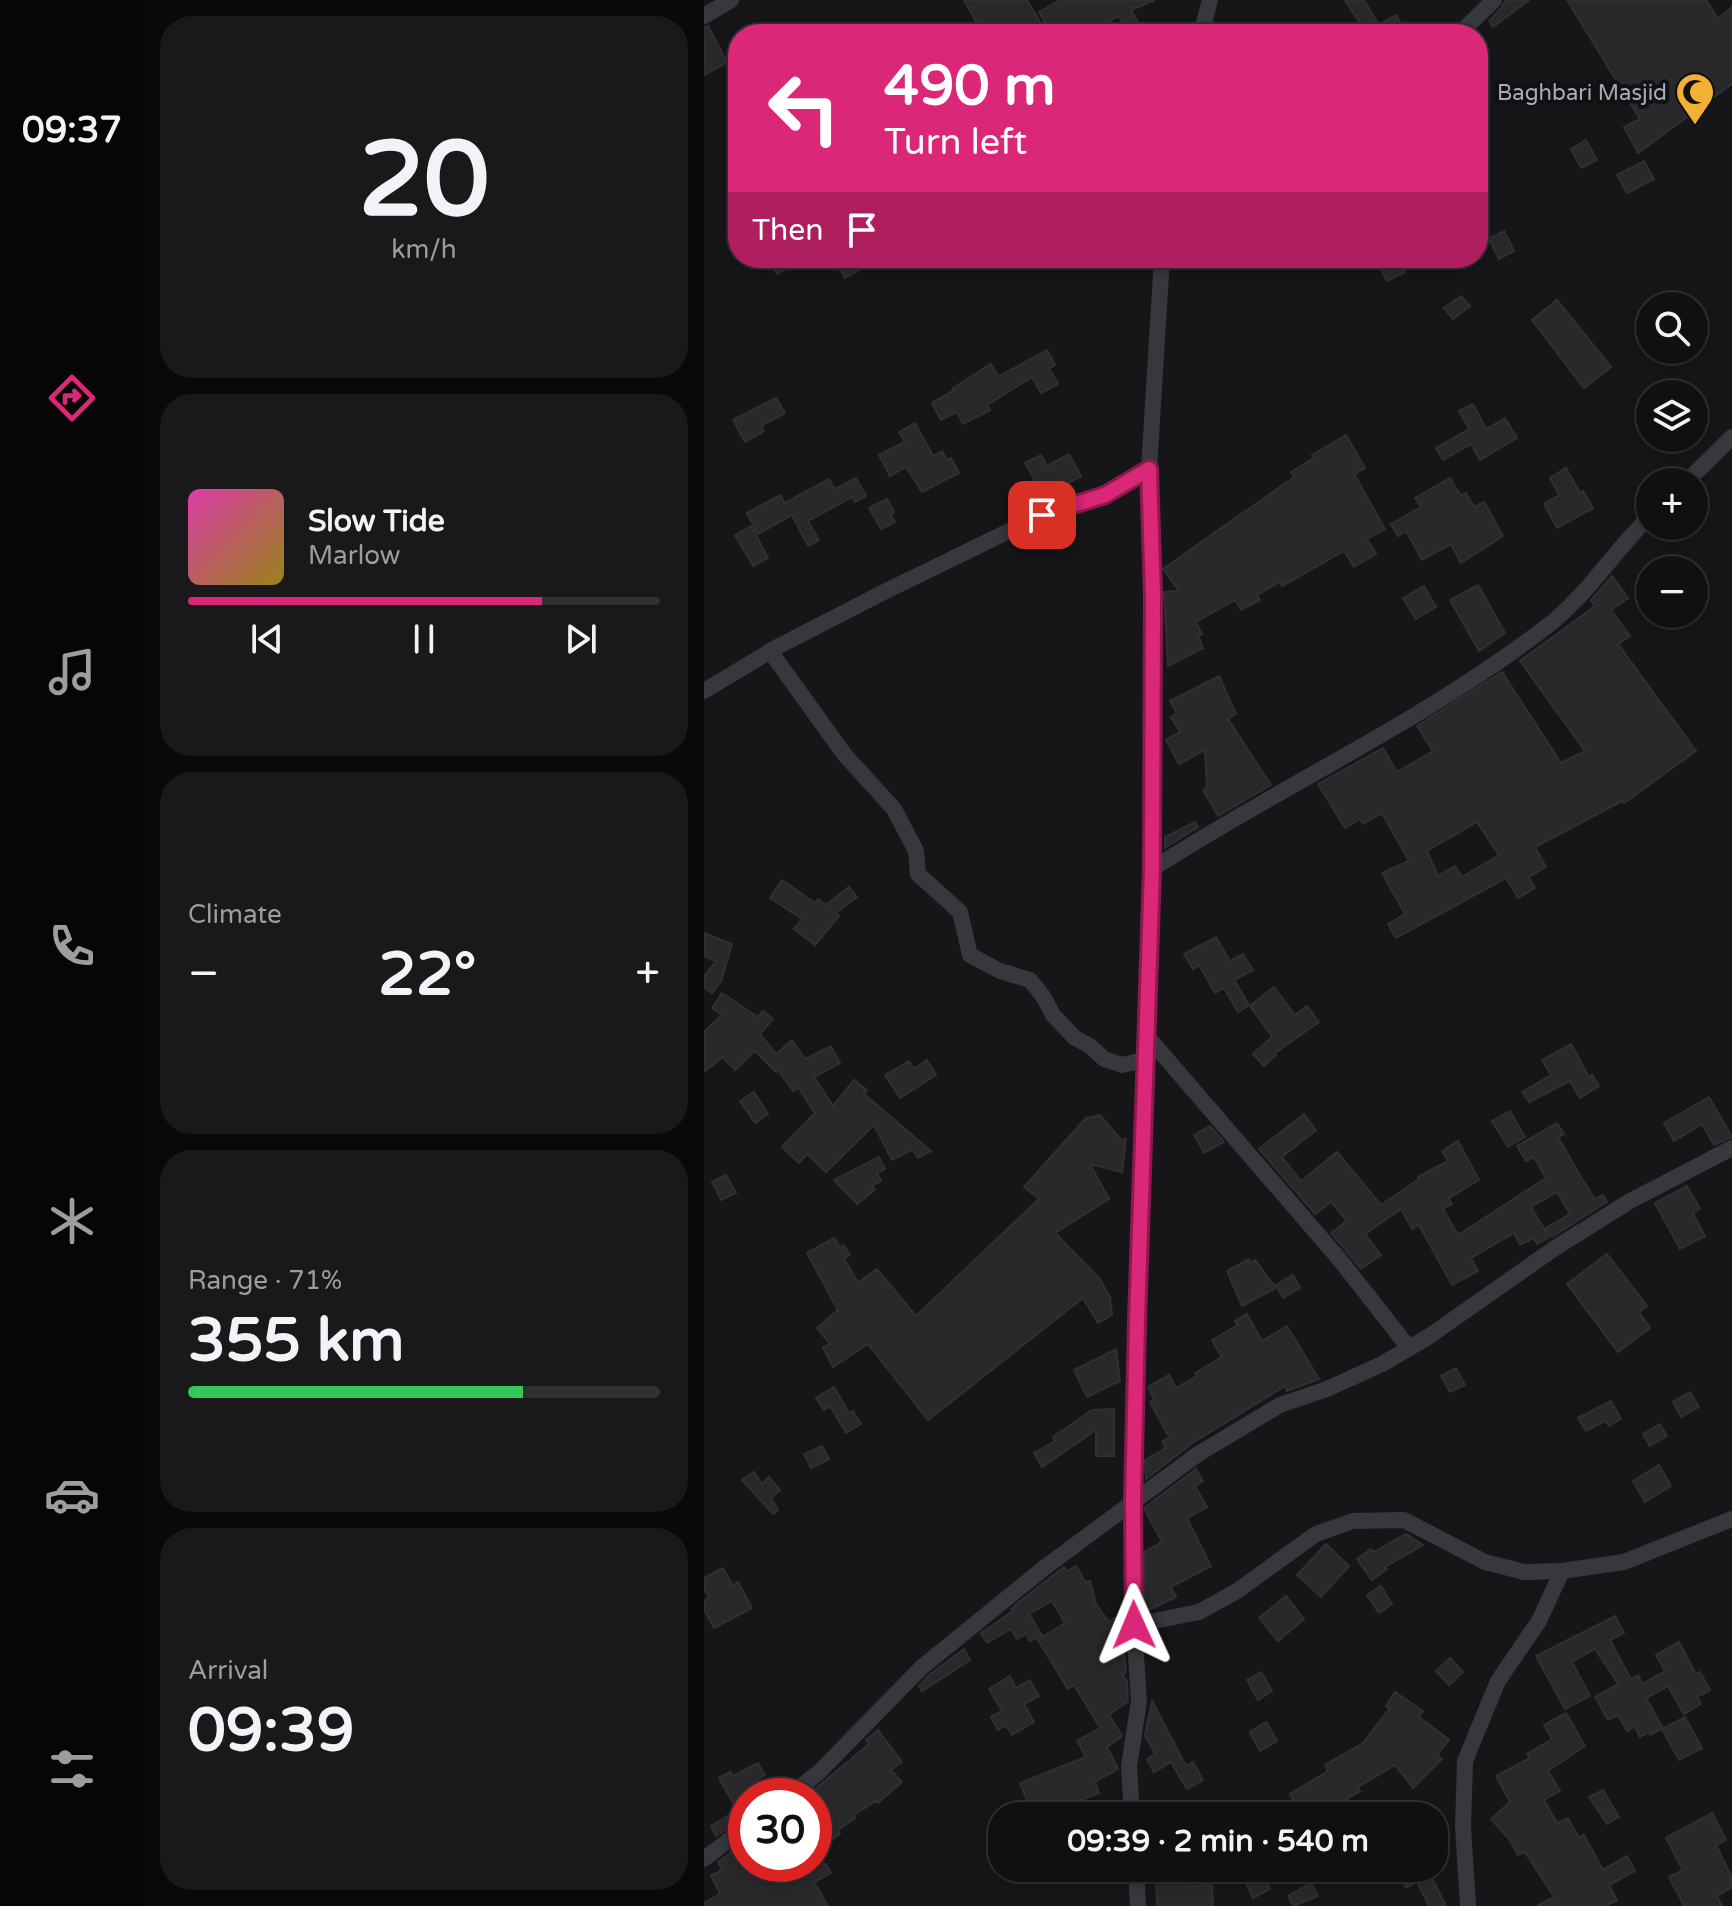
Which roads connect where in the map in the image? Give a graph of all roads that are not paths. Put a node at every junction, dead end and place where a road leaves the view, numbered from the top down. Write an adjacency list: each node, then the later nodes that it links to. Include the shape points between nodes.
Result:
1 (731, 0): 4 (street)
2 (1210, 0): 5 (street)
3 (1494, 0): 6 (street)
4 (704, 16)
5 (1204, 24)
6 (1469, 24)
7 (1161, 268): 10 (street)
8 (1732, 437): 9 (street)
9 (1700, 468)
10 (1149, 469): 12 (street, via 1105,495 1042,515); 14 (street)
11 (1636, 529): 14 (street, via 1550,625 1506,657)
12 (770, 651): 13 (street); 16 (street, via 844,754 894,809 916,851 918,874 960,912 970,955 1030,980 1060,1023 1104,1059 1122,1065)
13 (704, 691)
14 (1152, 869): 15 (street)
15 (1146, 1035): 16 (street); 18 (street, via 1331,1248)
16 (1144, 1060): 19 (street)
17 (1732, 1148): 18 (street, via 1630,1201)
18 (1409, 1348): 19 (street, via 1267,1412)
19 (1133, 1502): 22 (street); 23 (street, via 922,1667)
20 (1732, 1519): 21 (street, via 1624,1562)
21 (1562, 1571): 22 (street, via 1524,1572 1485,1562 1404,1520 1353,1521 1316,1534 1199,1612); 29 (street, via 1539,1621 1498,1681 1465,1761)
22 (1134, 1625): 24 (street, via 1139,1701 1129,1766)
23 (812, 1778)
24 (1131, 1802)
25 (728, 1841): 26 (street)
26 (704, 1859)
27 (1137, 1882): 28 (street)
28 (1138, 1906)
29 (1468, 1906)

